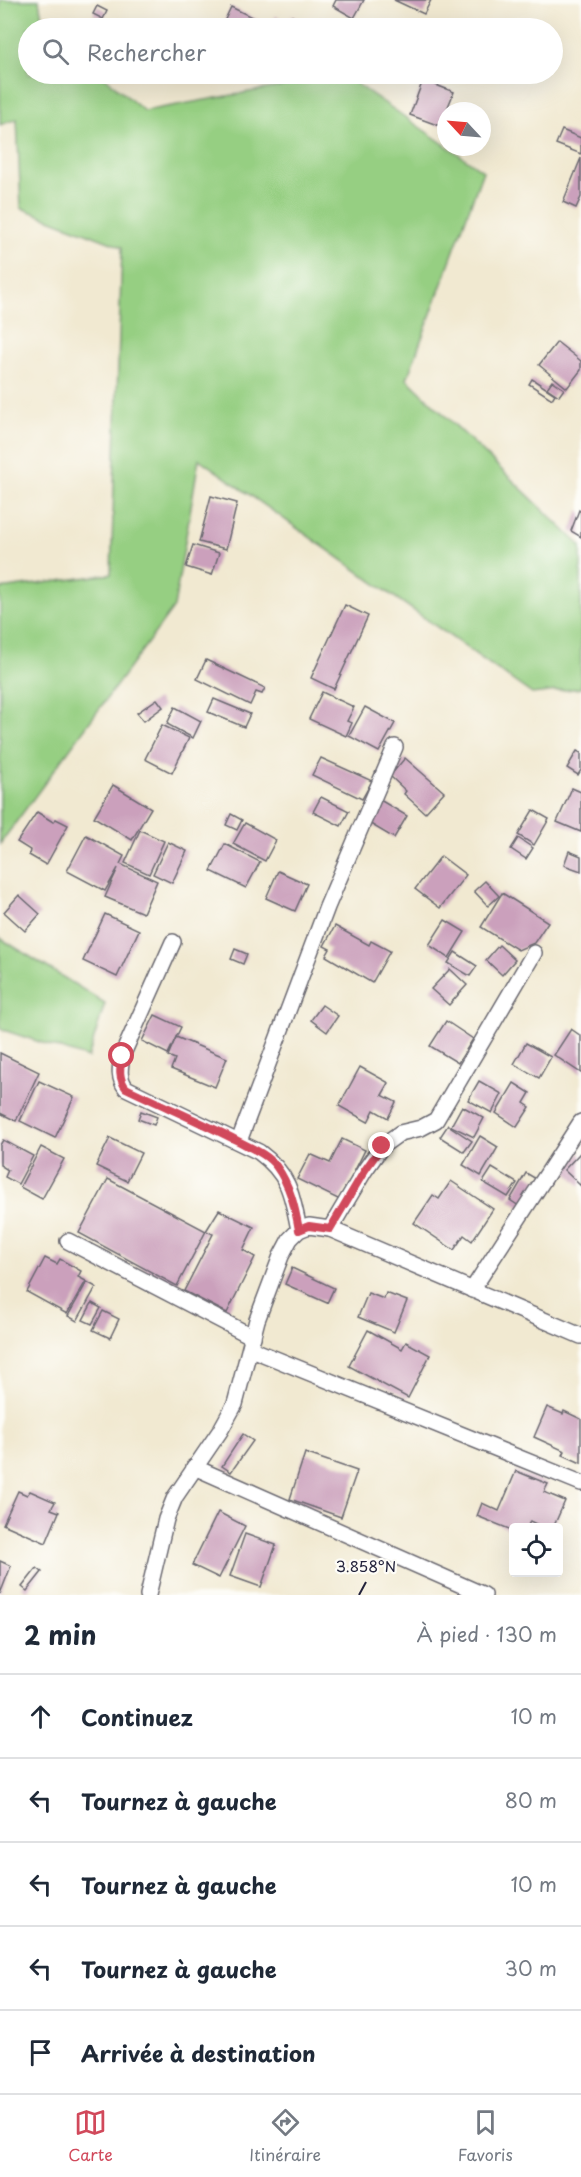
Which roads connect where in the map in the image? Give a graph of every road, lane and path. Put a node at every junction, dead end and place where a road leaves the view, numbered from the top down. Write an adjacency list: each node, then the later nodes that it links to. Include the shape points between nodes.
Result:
1 (395, 747): 5 (street, via 327,907)
2 (172, 942): 5 (street, via 122,1056 122,1082 126,1088)
3 (534, 954): 6 (street, via 436,1120 400,1133 382,1146)
4 (581, 1122): 9 (street)
5 (239, 1142): 7 (street, via 274,1163 294,1203)
6 (330, 1229): 7 (street, via 309,1226); 9 (street)
7 (299, 1230): 11 (street, via 281,1256)
8 (68, 1241): 11 (street)
9 (472, 1290): 10 (street)
10 (581, 1336)
11 (252, 1343): 12 (street, via 235,1404); 13 (street)
12 (194, 1467): 14 (street, via 166,1519); 15 (street)
13 (581, 1483)
14 (148, 1595)
15 (484, 1595)

